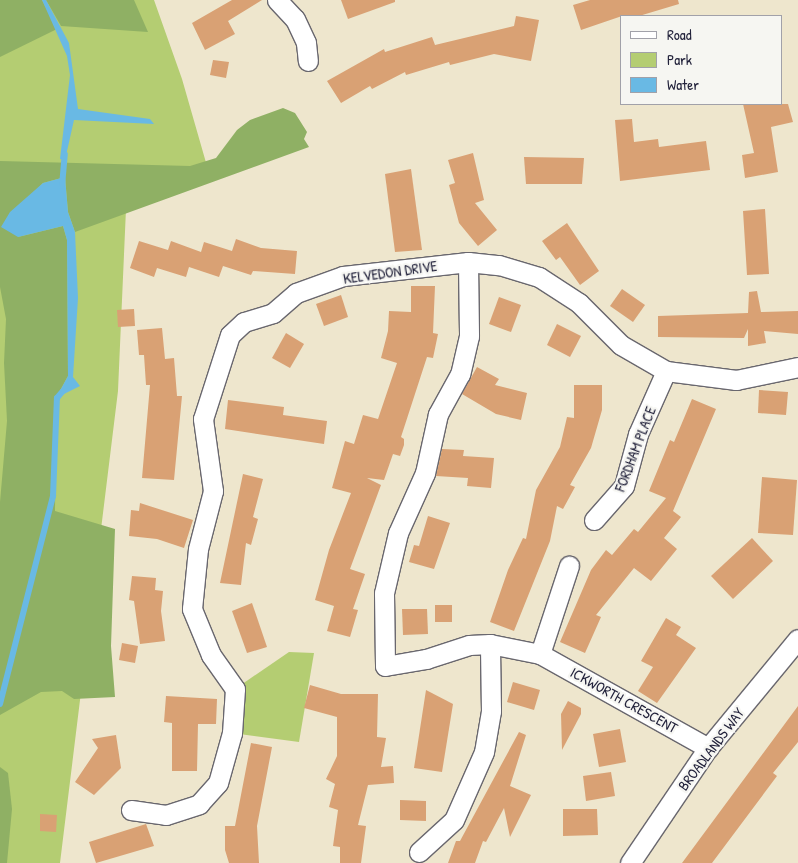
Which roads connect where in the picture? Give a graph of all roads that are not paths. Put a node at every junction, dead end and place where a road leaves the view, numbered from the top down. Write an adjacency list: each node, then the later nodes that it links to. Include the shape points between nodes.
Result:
1 (276, 0): 2 (street, via 295,19 306,43)
2 (308, 61)
3 (468, 262): 5 (street, KELVEDON DRIVE, via 499,265 540,277 579,303 621,345); 9 (street, ICKWORTH CRESCENT, via 469,336 460,374 438,414 425,474 398,533 384,593 385,666); 12 (street, KELVEDON DRIVE, via 343,276 296,293 273,313 244,322 230,334 203,419 213,491 198,549 192,609 211,655 235,689 232,733 218,783 200,804 166,815)
4 (798, 368): 5 (street, KELVEDON DRIVE, via 736,380)
5 (666, 371): 6 (street, FORDHAM PLACE, via 638,434 624,486)
6 (594, 520)
7 (569, 566): 10 (street)
8 (798, 639): 11 (street, BROADLANDS WAY)
9 (490, 644): 10 (street, ICKWORTH CRESCENT); 13 (street, via 492,711 484,752 454,820)
10 (540, 654): 11 (street, ICKWORTH CRESCENT)
11 (708, 748): 14 (street, BROADLANDS WAY)
12 (131, 810)
13 (419, 852)
14 (630, 863)

